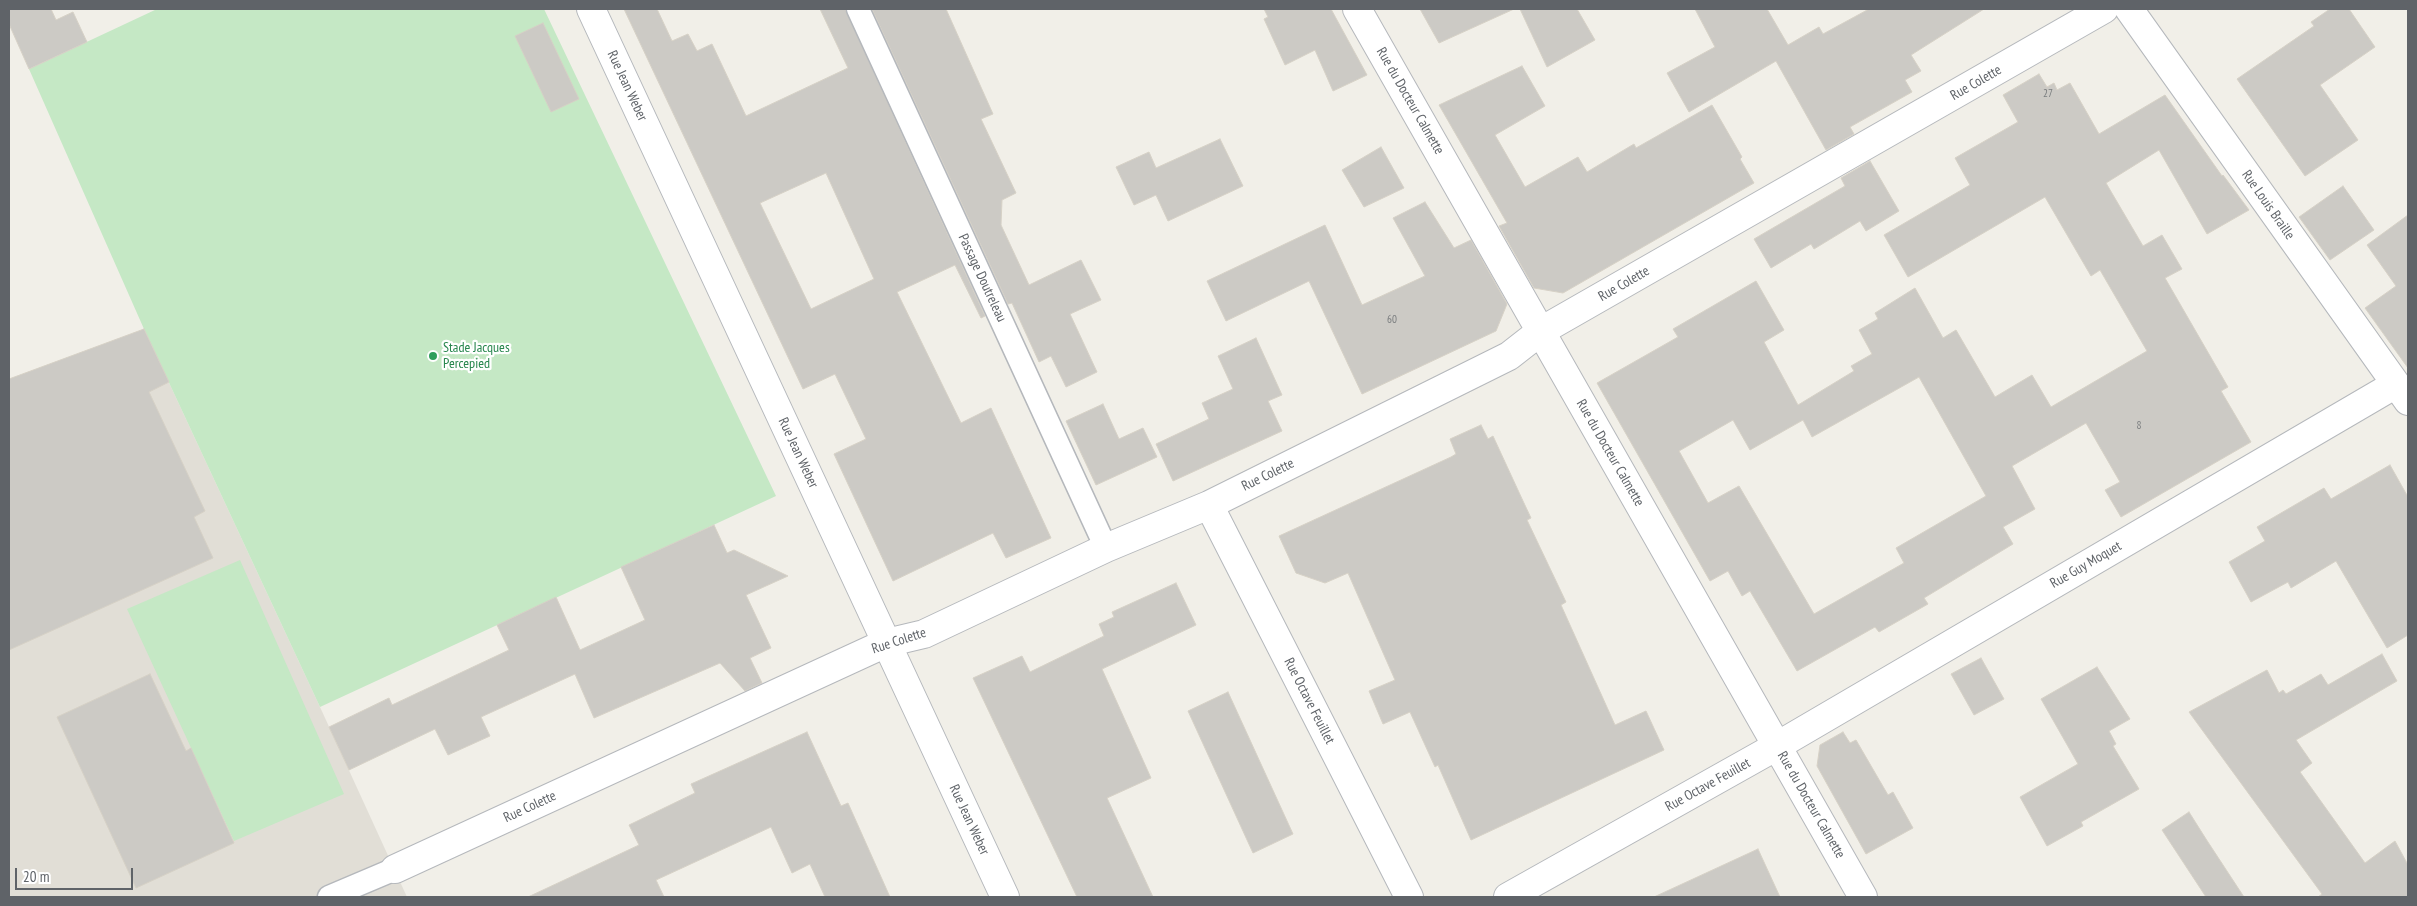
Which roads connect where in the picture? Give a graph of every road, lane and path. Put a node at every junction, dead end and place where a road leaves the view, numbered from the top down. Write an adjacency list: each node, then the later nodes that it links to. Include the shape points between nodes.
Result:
1 (591, 9): 10 (street, Rue Jean Weber)
2 (858, 9): 9 (lane, Passage Doutreleau)
3 (1357, 9): 6 (street, Rue du Docteur Calmette)
4 (2104, 9): 6 (street, Rue Colette)
5 (2128, 9): 7 (street, Rue Louis Braille)
6 (1541, 331): 8 (street, Rue Colette, via 1509,356); 11 (street, Rue du Docteur Calmette)
7 (2402, 392): 11 (street, Rue Guy Moquet)
8 (1209, 504): 9 (street, Rue Colette); 15 (street, Rue Octave Feuillet)
9 (1106, 548): 10 (street, Rue Colette, via 924,634)
10 (886, 643): 12 (street, Rue Colette); 14 (street, Rue Jean Weber)
11 (1777, 746): 16 (street, Rue Octave Feuillet); 17 (street, Rue du Docteur Calmette)
12 (395, 869): 13 (lane)
13 (329, 897)
14 (1005, 897)
15 (1409, 897)
16 (1508, 897)
17 (1863, 897)

